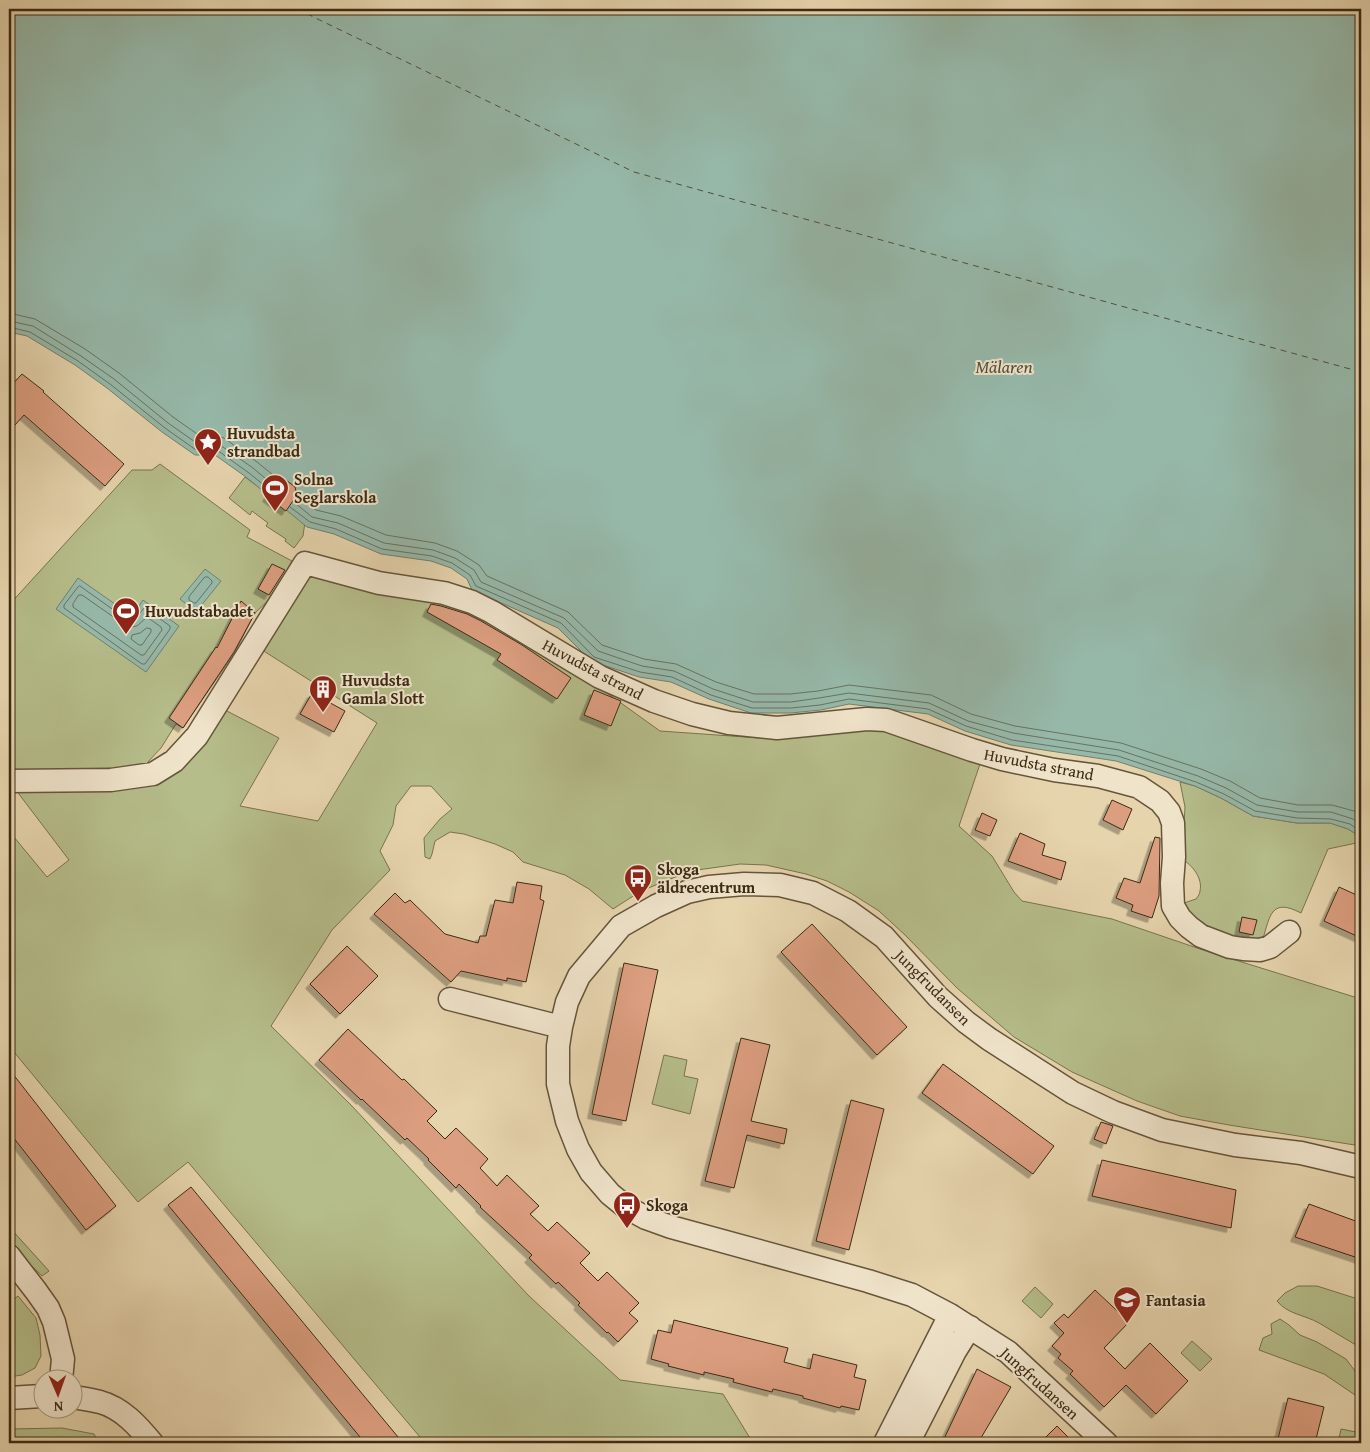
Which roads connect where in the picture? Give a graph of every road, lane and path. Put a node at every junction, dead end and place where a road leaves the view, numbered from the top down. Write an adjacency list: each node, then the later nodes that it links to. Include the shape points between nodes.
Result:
1 (9, 781): 2 (street, Huvudsta strand, via 111,780 153,774 174,762 197,736 305,562 379,583 444,593 472,602 600,677 692,714 729,723 777,728 886,720 1002,760 1098,776 1139,787 1160,800 1173,823 1173,906 1180,918 1201,936 1243,949 1270,947)
2 (1288, 932)
3 (450, 999): 4 (street)
4 (561, 1027): 5 (street, Jungfrudansen, via 566,1002 579,976 621,926 687,892 744,884 780,885 813,893 848,911 884,937 966,1022 1073,1093 1162,1130 1236,1145 1301,1153); 7 (street, Jungfrudansen, via 558,1084 567,1121 591,1172 626,1207 671,1227 912,1295)
5 (1361, 1167)
6 (9, 1256): 9 (street, via 48,1308 63,1359)
7 (950, 1315): 8 (street, Jungfrudansen); 14 (street)
8 (970, 1327): 15 (street); 16 (street, Jungfrudansen, via 1008,1352)
9 (62, 1370)
10 (32, 1397): 11 (street)
11 (9, 1398)
12 (82, 1399): 13 (street, via 102,1402 120,1412 138,1425)
13 (152, 1443)
14 (885, 1443)
15 (908, 1443)
16 (1106, 1443)

